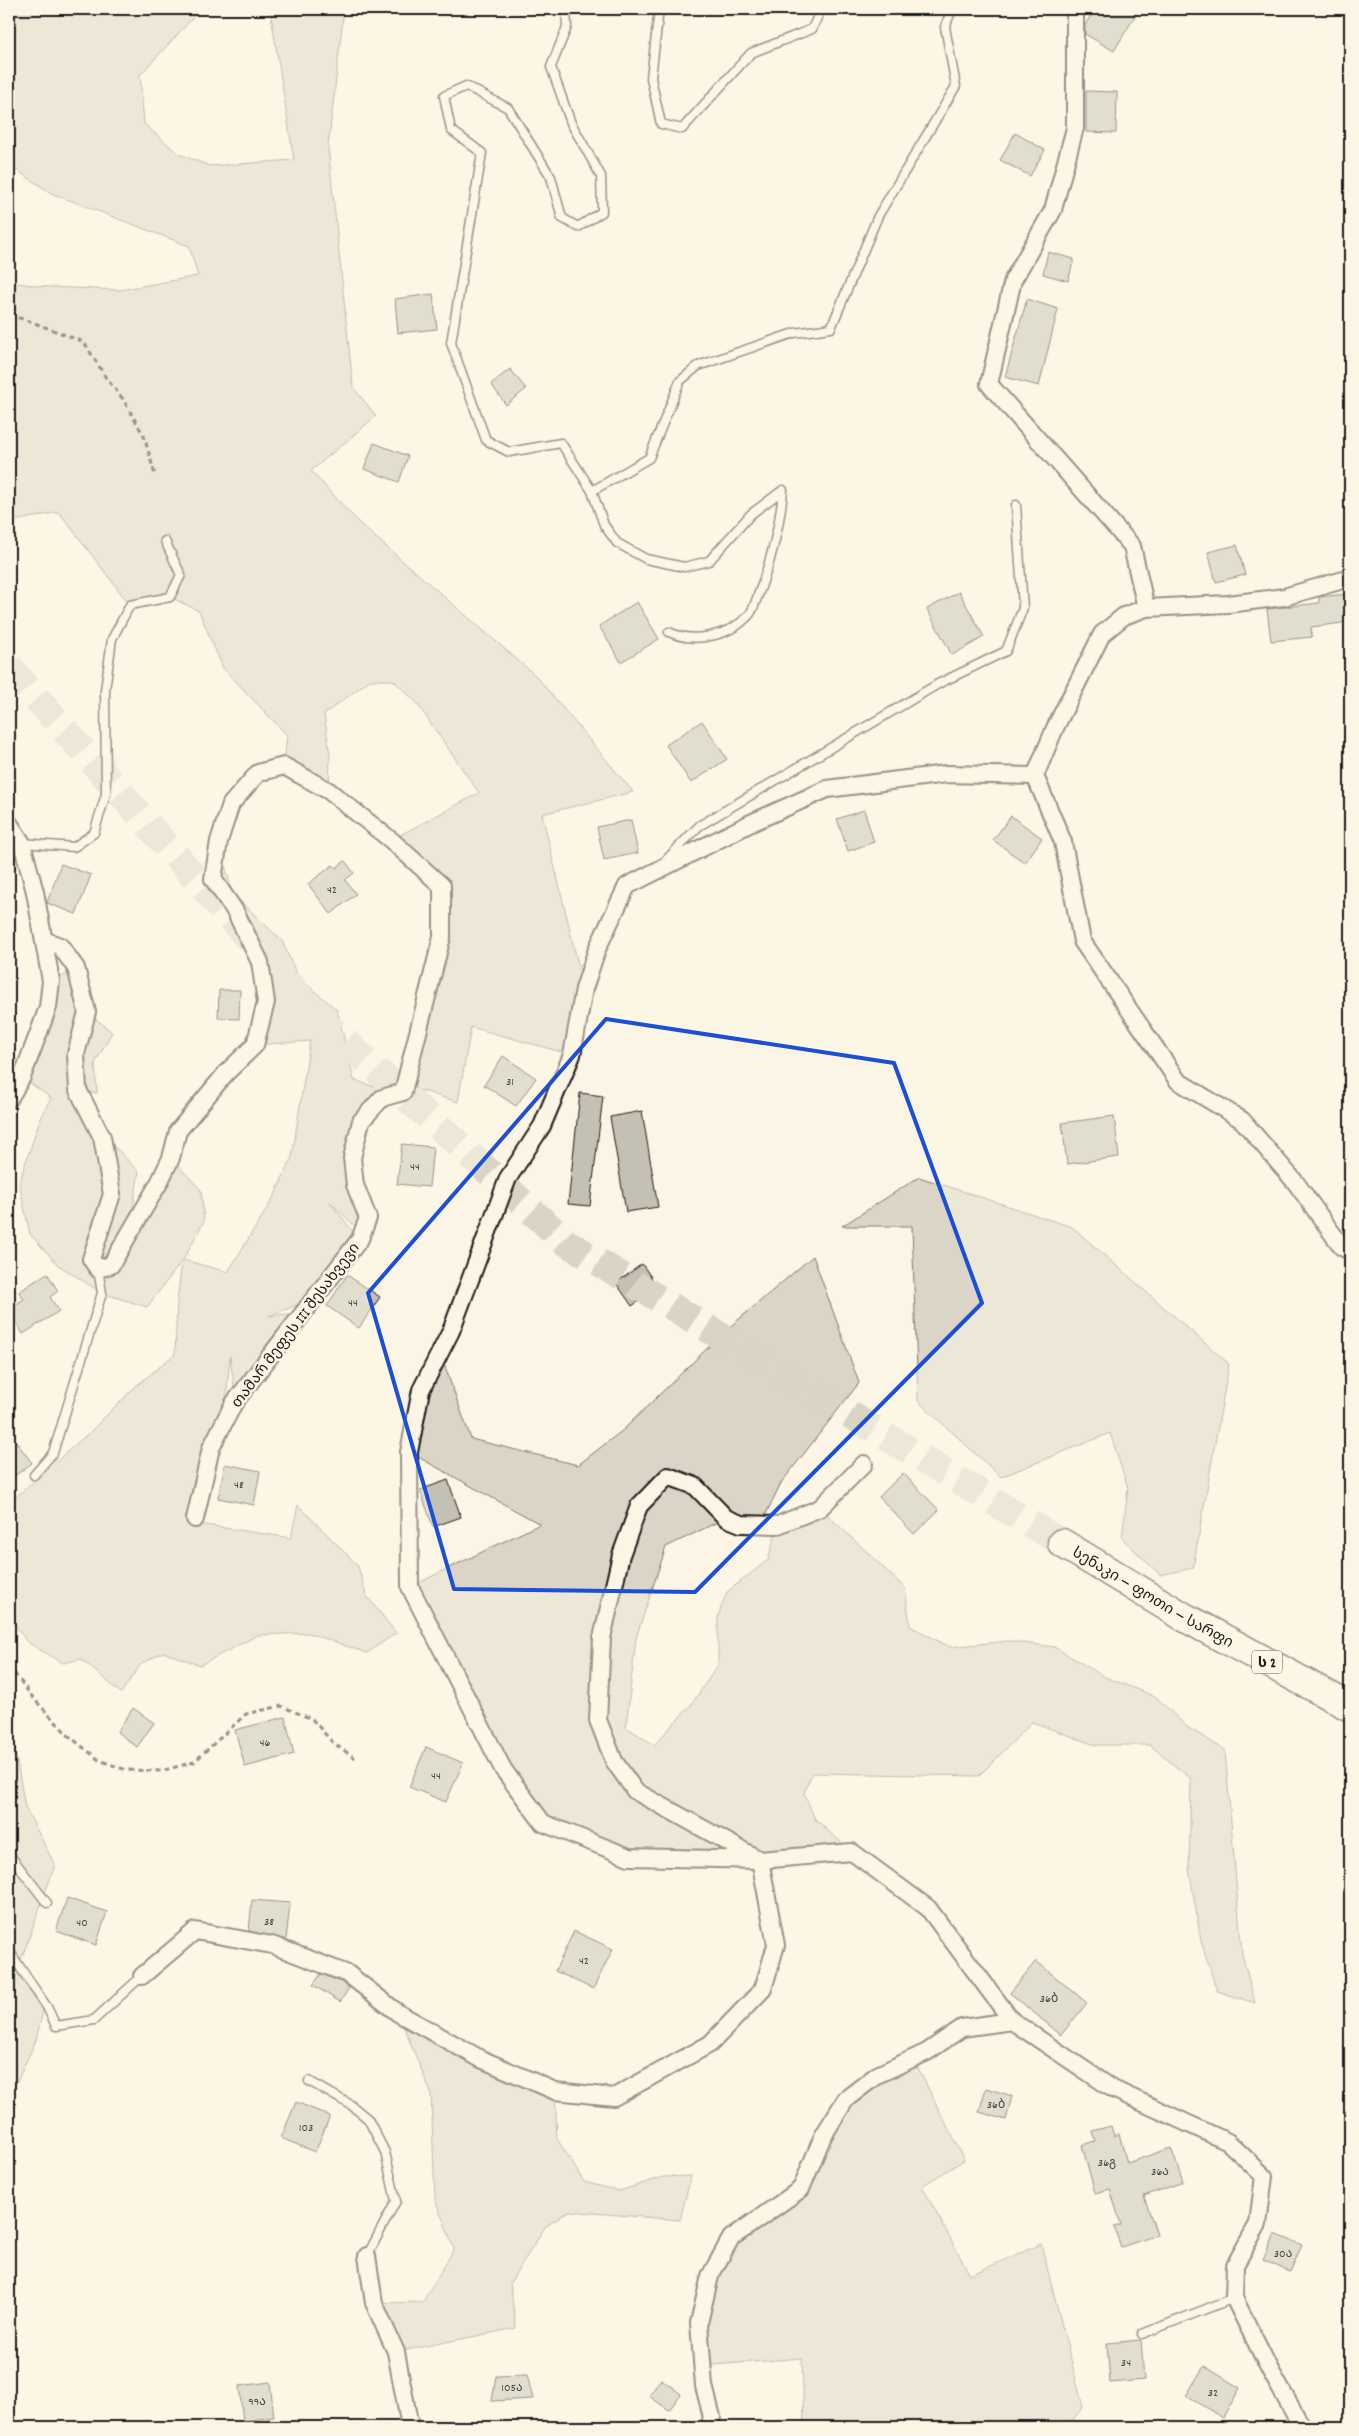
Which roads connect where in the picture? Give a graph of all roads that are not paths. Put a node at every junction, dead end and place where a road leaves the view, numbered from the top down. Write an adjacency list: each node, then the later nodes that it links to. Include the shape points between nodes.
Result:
1 (566, 9): 6 (lane, via 567,27 551,67 571,123 601,176 602,212 578,227 562,218 551,177 508,108 466,86 444,96 451,130 482,152 451,343 486,440 509,452 561,443)
2 (659, 9): 3 (lane, via 651,78 661,124 682,129 751,54 812,28)
3 (821, 9)
4 (952, 9): 6 (lane, via 945,27 956,86 878,216 831,328 794,333 698,366 680,381 649,458)
5 (1075, 9): 10 (street, via 1075,128 1053,210 1013,280 989,384 1132,546)
6 (592, 491): 11 (lane, via 604,525 617,543 646,559 684,567 709,562 752,514 784,490 782,513 764,579 750,615 722,635 680,638)
7 (1016, 506): 15 (lane, via 1023,608 1006,651 938,684 699,826)
8 (165, 541): 14 (lane, via 181,575 170,597 130,605 112,639 105,690 106,794 94,833 74,847)
9 (1350, 578): 10 (street, via 1284,597 1228,604)
10 (1146, 608): 12 (street, via 1124,616 1102,634)
11 (669, 632)
12 (1035, 776): 15 (street, via 946,774 827,789); 18 (street, via 1063,842 1082,941 1178,1081 1242,1120 1296,1183 1342,1247)
13 (9, 822): 14 (street)
14 (22, 843): 16 (street)
15 (655, 871): 26 (street, via 627,886 597,949 584,989 572,1055 542,1126 508,1178 451,1330 422,1390 409,1452 410,1587 503,1769 543,1823 629,1857)
16 (44, 940): 17 (street, via 52,981 48,1007 22,1077); 19 (street, via 60,946 76,968 87,1012 76,1054 78,1090 102,1137 112,1194 91,1259)
17 (9, 1099)
18 (1350, 1251)
19 (98, 1269): 21 (lane, via 102,1293 53,1454); 22 (street, თამარ მეფეს III შესახვევი, via 111,1265 128,1237 171,1158 178,1131 226,1073 255,1045 266,1002 260,962 235,911 214,880 219,841 231,804 258,773 284,766 329,791 442,886 442,937 403,1092 382,1098 360,1121 352,1158 355,1185 368,1218 360,1239 234,1403 211,1448)
20 (864, 1464): 26 (street, via 820,1508 778,1525 741,1524 726,1518 695,1486 668,1476 639,1506 621,1555 602,1638 598,1720 614,1761 635,1791)
21 (34, 1475)
22 (195, 1519)
23 (1062, 1543): 24 (highway, სენაკი — ფოთი — სარფი / ს 2, via 1184,1617)
24 (1350, 1707)
25 (9, 1854): 27 (lane)
26 (760, 1860): 29 (street, via 776,1945 763,1989 710,2044 614,2097 556,2091 481,2059 398,2013 348,1974 272,1946 195,1931); 30 (street, via 852,1852 928,1908)
27 (47, 1903)
28 (9, 1951): 29 (lane, via 56,2026 94,2020)
29 (142, 1976)
30 (1012, 2021): 33 (street, via 1113,2089 1228,2142 1264,2176 1258,2224 1235,2265); 36 (street, via 962,2028 926,2052 877,2074 846,2099 822,2136 801,2189 731,2238 710,2276 698,2323 704,2386 712,2416)
31 (308, 2081): 32 (lane, via 351,2105 368,2119 385,2152 396,2201)
32 (367, 2256): 35 (street, via 374,2303 396,2352)
33 (1234, 2298): 34 (lane); 37 (street)
34 (1142, 2334)
35 (410, 2427)
36 (709, 2427)
37 (1302, 2427)

